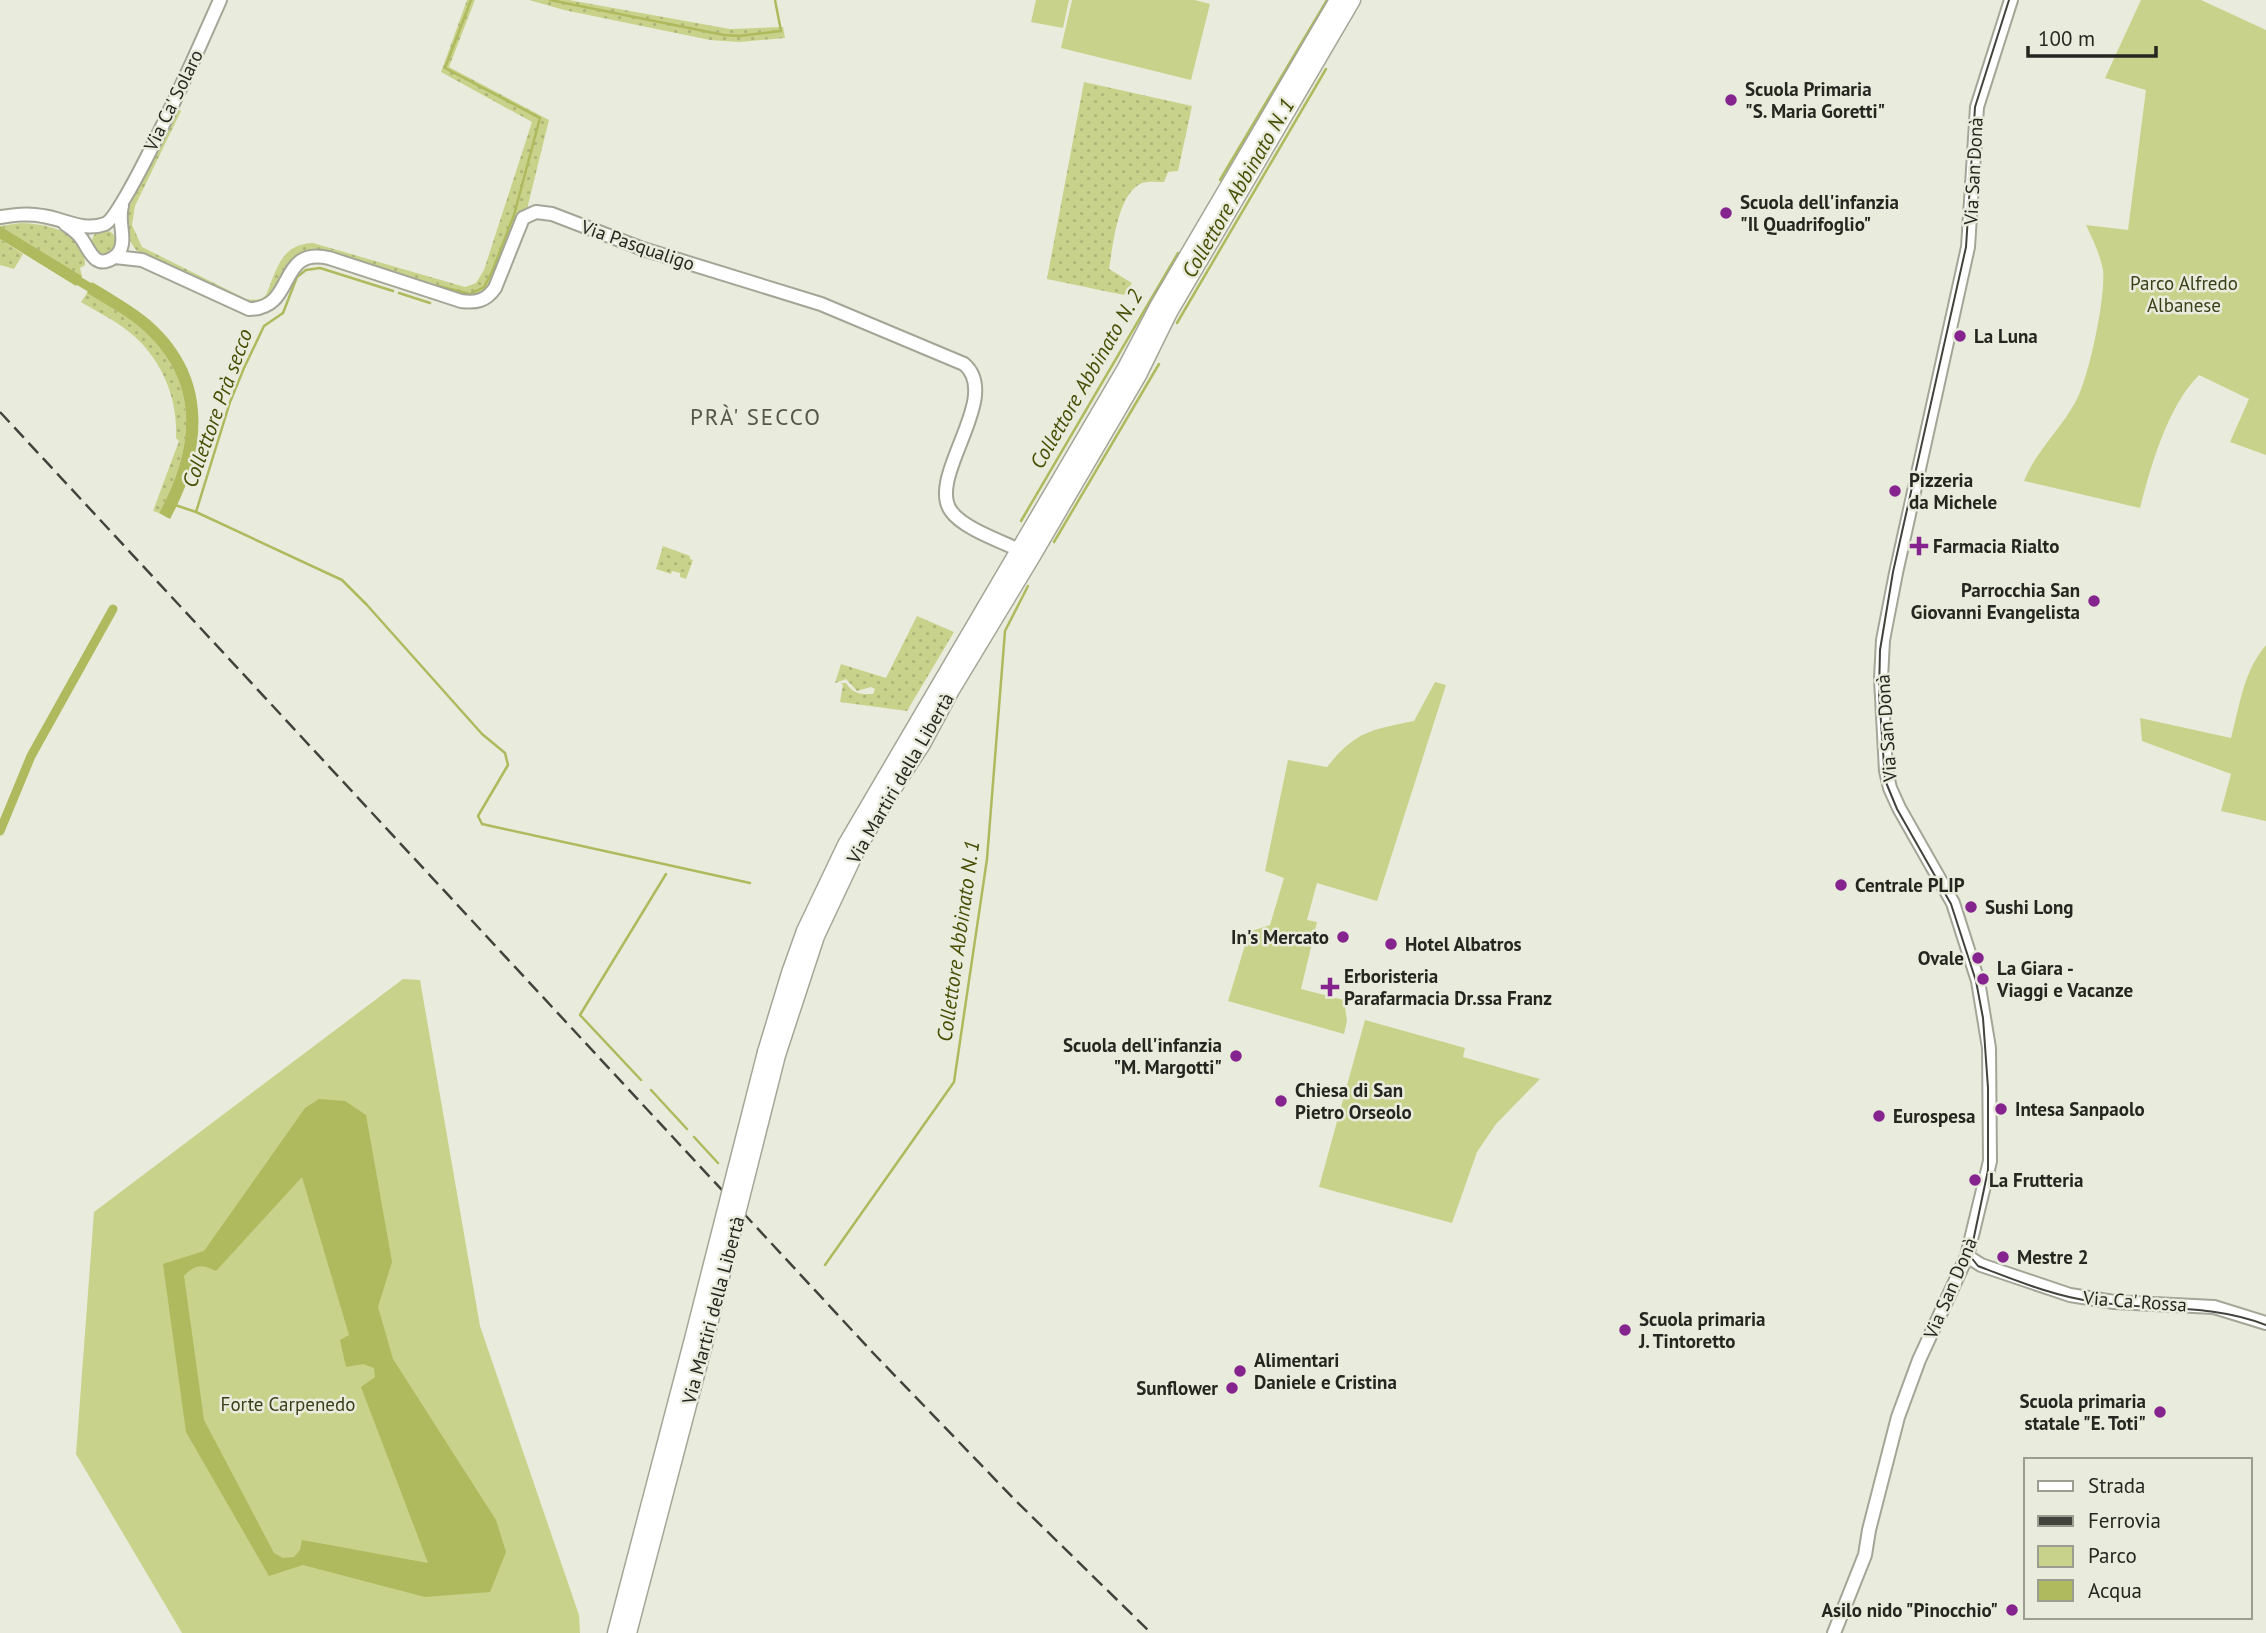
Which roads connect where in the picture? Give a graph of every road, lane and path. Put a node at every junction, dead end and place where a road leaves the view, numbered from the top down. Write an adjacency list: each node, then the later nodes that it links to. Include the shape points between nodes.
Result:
1 (220, 0): 5 (street, Via Ca' Solaro)
2 (1338, 0): 13 (main road, Via Martiri della Libertà, via 1159,305)
3 (1352, 0): 13 (main road, Via Martiri della Libertà, via 1169,312 1138,375)
4 (2011, 0): 14 (street, Via San Donà, via 1977,107 1968,247 1893,584 1882,660 1887,779 1953,903 1985,1018 1991,1088 1990,1161)
5 (124, 199): 8 (street, Via Ca' Solaro); 9 (street, Via Ca' Solaro)
6 (0, 218): 7 (street, via 34,215)
7 (63, 222): 8 (street); 10 (street)
8 (99, 225): 9 (street, via 112,225); 10 (street, Via Ca' Solaro, via 89,232)
9 (121, 237): 11 (street, Via Ca' Solaro, via 122,247); 12 (street, Via Pasqualigo)
10 (85, 244): 11 (street, via 96,259)
11 (114, 257): 12 (street, Via Pasqualigo)
12 (142, 260): 13 (street, Via Pasqualigo, via 249,309 271,304 295,265 313,257 476,302 495,288 523,218 536,212 552,214 643,249 821,304 964,364 973,374 976,396 949,479 947,503 953,515 970,526)
13 (1025, 552): 16 (main road, Via Martiri della Libertà, bridge, via 879,786 823,891 790,973)
14 (1967, 1256): 15 (street, Via Ca' Rossa, via 2070,1295 2214,1307); 19 (street, Via San Donà, via 1898,1417 1865,1555)
15 (2266, 1323)
16 (698, 1343): 17 (main road, Via Martiri della Libertà); 18 (main road, Via Martiri della Libertà)
17 (616, 1633)
18 (628, 1633)
19 (1835, 1633)

